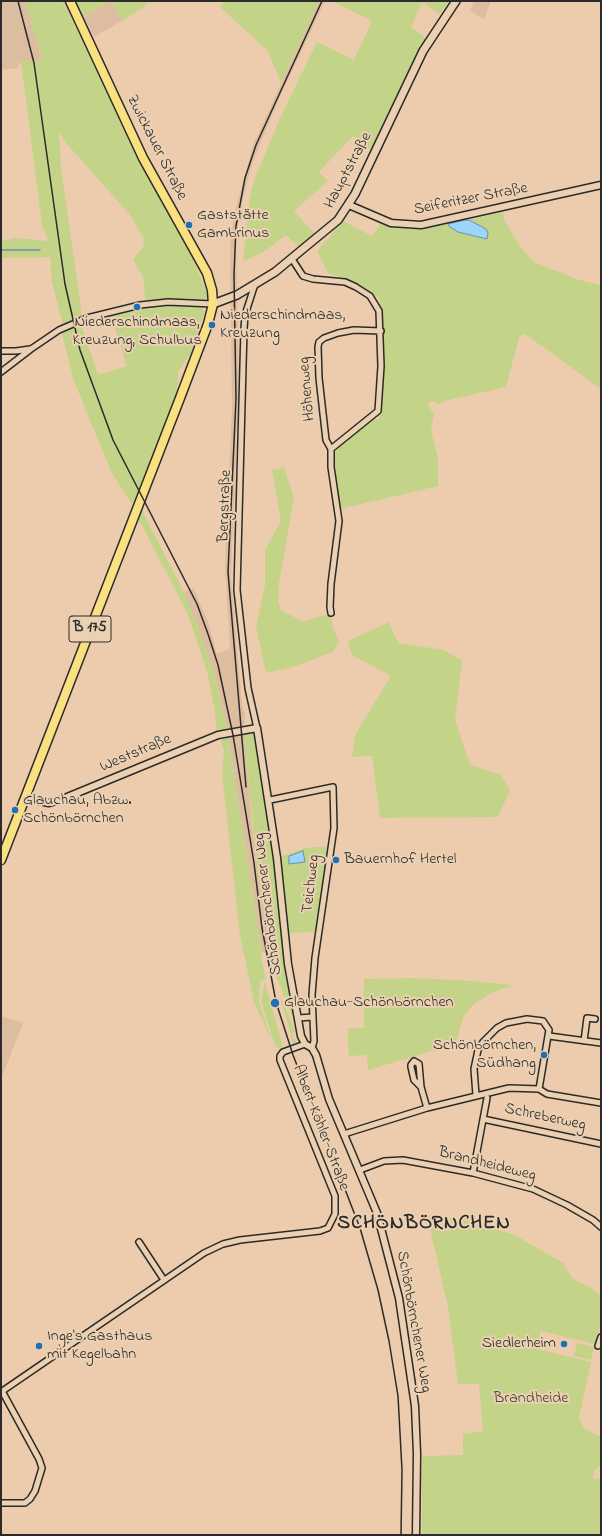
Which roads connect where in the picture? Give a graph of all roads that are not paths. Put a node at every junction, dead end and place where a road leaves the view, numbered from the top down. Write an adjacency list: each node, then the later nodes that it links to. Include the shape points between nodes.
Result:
1 (70, 1): 7 (main road, Zwickauer Straße / B 175, via 143,158 204,268 210,282)
2 (456, 1): 4 (main road, Hauptstraße, via 423,51)
3 (601, 185): 4 (street, Seiferitzer Straße, via 421,225 391,223)
4 (349, 204): 5 (main road, Hauptstraße, via 338,220)
5 (292, 259): 6 (main road, Hauptstraße); 8 (street, via 303,276 346,282 370,296 380,311)
6 (255, 284): 7 (main road, Hauptstraße); 14 (street, Bergstraße, via 245,315 244,329 237,590 248,688)
7 (213, 304): 9 (street, via 168,302 105,313 62,328); 15 (main road, Zwickauer Straße / B 175, via 180,398)
8 (381, 331): 12 (street, via 378,411); 12 (street, Höhenweg, via 354,330 338,333 319,342 319,378 326,440)
9 (31, 348): 10 (street); 11 (street)
10 (1, 351)
11 (1, 372)
12 (331, 449): 13 (street, via 339,521)
13 (330, 610)
14 (257, 728): 15 (street, Weststraße, via 218,735 60,800 49,803); 16 (street, Schönbörnchener Weg)
15 (25, 798): 17 (main road, B 175)
16 (270, 800): 18 (street, Teichweg, via 333,787 334,828 314,958); 19 (street, Schönbörnchener Weg, via 288,964)
17 (1, 860)
18 (312, 1017): 19 (street); 25 (street, Teichweg)
19 (299, 1018): 24 (street, Schönbörnchener Weg, via 301,1036)
20 (595, 1019): 22 (street, via 587,1018)
21 (549, 1036): 22 (street); 27 (street); 28 (street, via 547,1025 537,1020 515,1020 497,1028 483,1042 476,1059)
22 (584, 1041): 23 (street)
23 (601, 1043)
24 (305, 1044): 25 (street); 39 (street, Albert-Köhler-Straße, via 283,1052 280,1060 335,1196 332,1223 320,1231 223,1244 204,1253)
25 (312, 1048): 33 (street, Schönbörnchener Weg)
26 (421, 1087): 31 (street)
27 (540, 1089): 28 (street, via 509,1088); 30 (street, via 547,1094)
28 (476, 1095): 31 (street)
29 (487, 1098): 32 (street)
30 (601, 1103)
31 (427, 1108): 33 (street)
32 (483, 1119): 34 (street, Schreberweg); 36 (street)
33 (344, 1134): 35 (street, Schönbörnchener Weg)
34 (601, 1144)
35 (360, 1170): 36 (street, Brandheideweg, via 384,1161 404,1160); 44 (street, Schönbörnchener Weg, via 388,1250 412,1378 417,1454)
36 (472, 1173): 37 (street, Brandheideweg, via 533,1189 567,1204)
37 (601, 1227)
38 (139, 1242): 39 (street)
39 (164, 1280): 42 (street, Albert-Köhler-Straße)
40 (601, 1337): 41 (street)
41 (598, 1346)
42 (2, 1392): 43 (street, via 42,1468 30,1499 25,1503)
43 (1, 1503)
44 (416, 1535)

